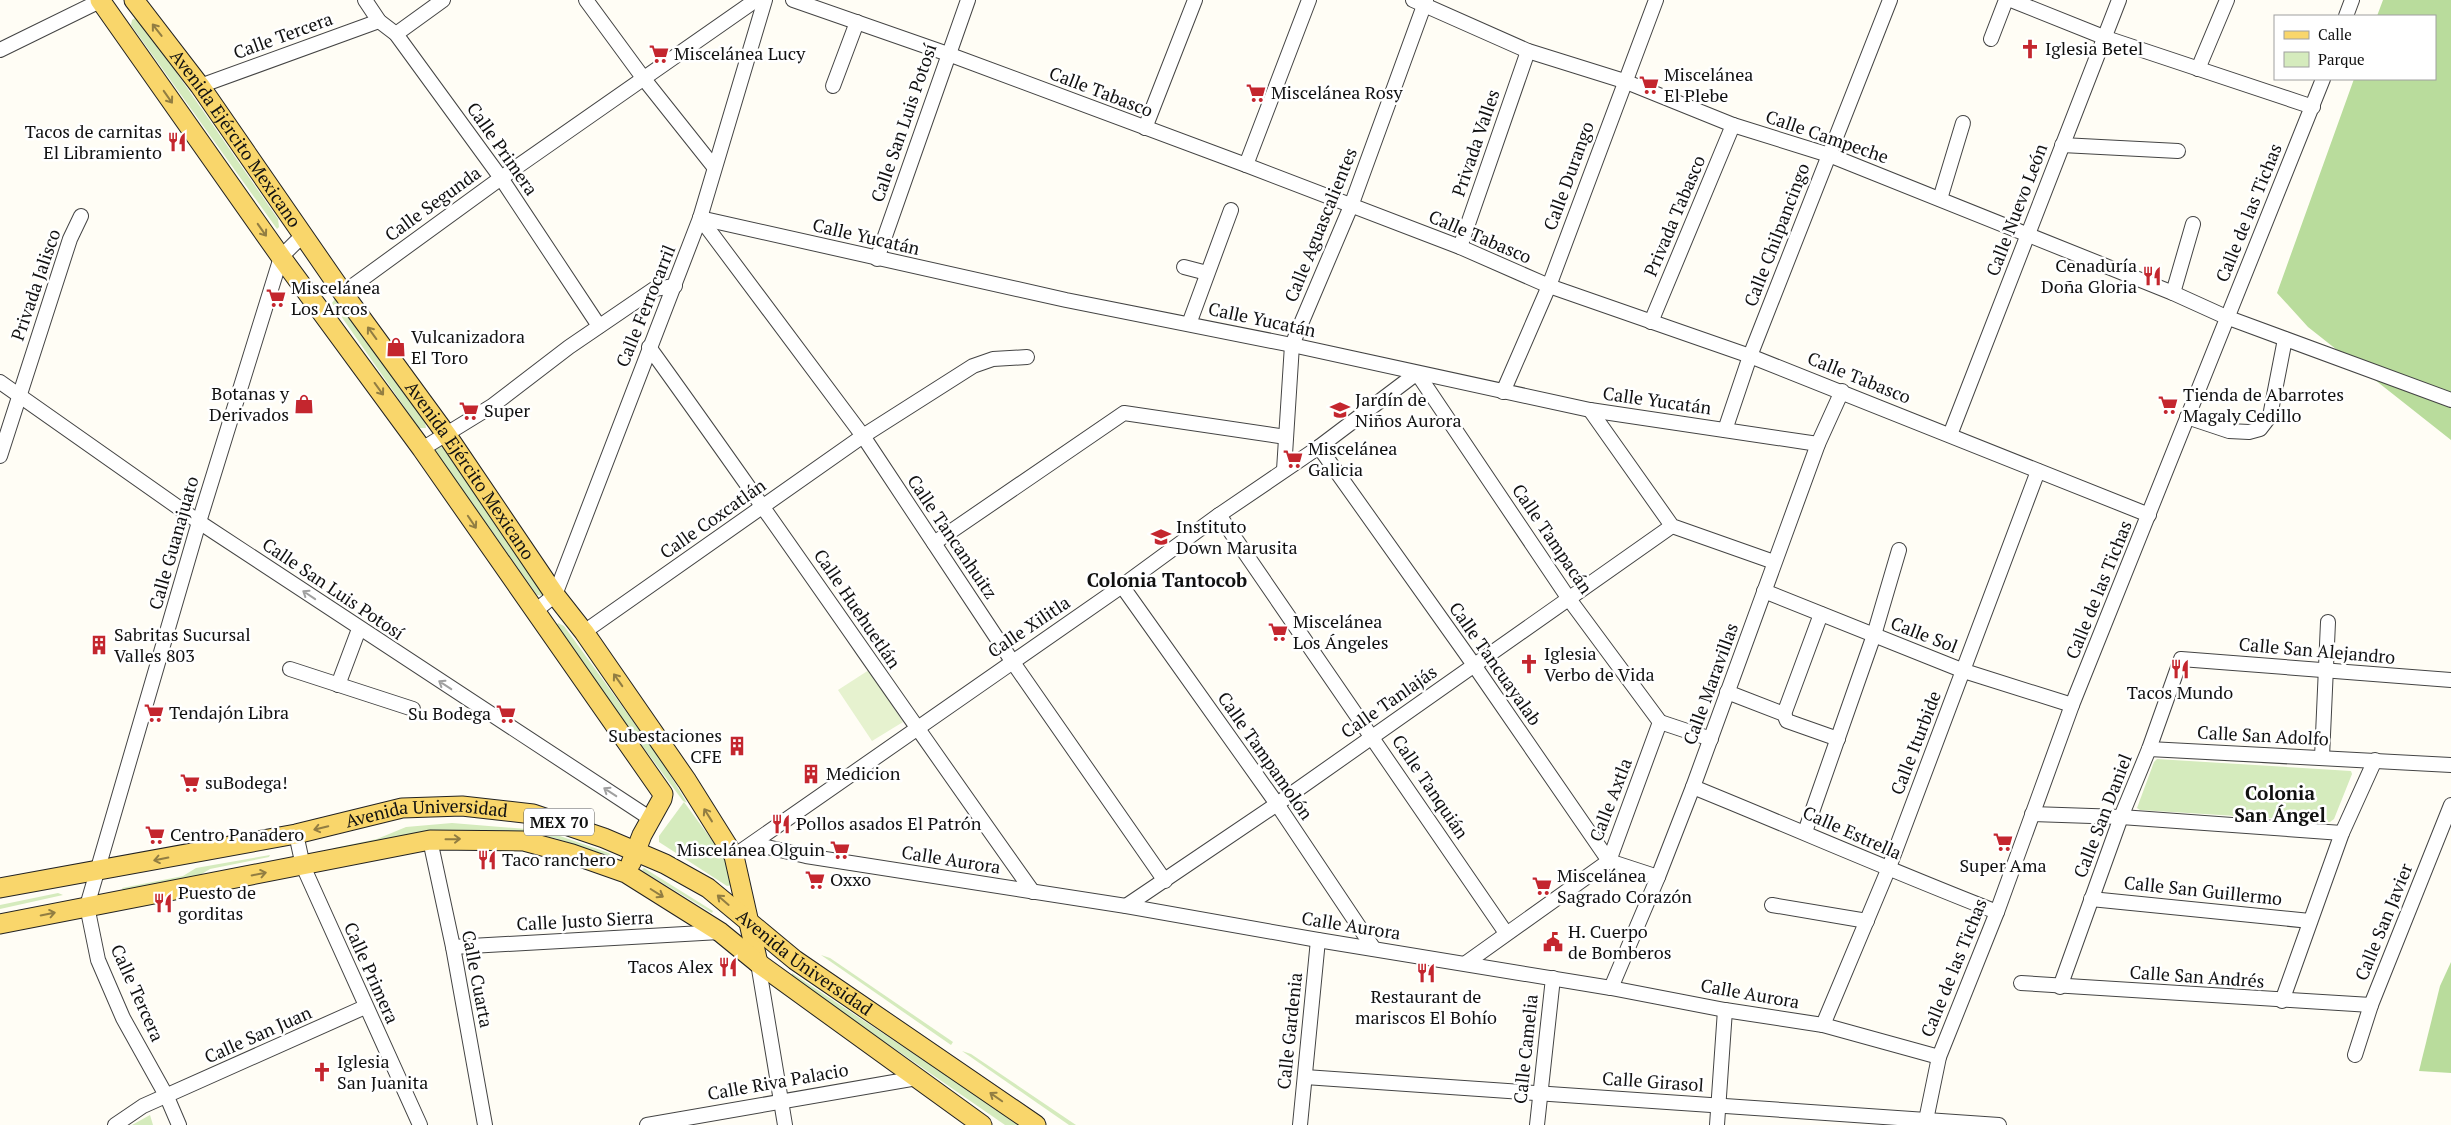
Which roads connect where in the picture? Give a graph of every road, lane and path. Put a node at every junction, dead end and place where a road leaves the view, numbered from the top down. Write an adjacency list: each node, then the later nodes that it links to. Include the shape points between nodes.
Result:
1 (101, 0): 26 (street); 54 (main road, Avenida Ejército Mexicano, one-way to 54)
2 (134, 0): 33 (main road, Avenida Ejército Mexicano, one-way to 2)
3 (365, 0): 21 (street, Calle Primera)
4 (443, 0): 23 (street)
5 (586, 0): 30 (street)
6 (756, 0): 30 (street, Calle Segunda)
7 (765, 0): 43 (street, Calle Ferrocarril)
8 (793, 0): 22 (street, Calle Tabasco)
9 (968, 0): 28 (street, Calle San Luis Potosí)
10 (1195, 0): 38 (street)
11 (1309, 0): 42 (street)
12 (1656, 0): 32 (street, Calle Durango)
13 (1890, 0): 41 (street, Calle Chilpancingo)
14 (2006, 0): 25 (street)
15 (2012, 0): 24 (street)
16 (2119, 0): 24 (street, Calle Nuevo León)
17 (2227, 0): 29 (street)
18 (2352, 0): 20 (street)
19 (1421, 2): 27 (street, Calle Campeche); 46 (street, Calle Aguascalientes)
20 (2346, 15)
21 (379, 21): 23 (street, Calle Primera); 33 (street, Calle Tercera)
22 (857, 22): 28 (street, Calle Tabasco); 34 (street)
23 (396, 34): 44 (street, Calle Primera)
24 (2106, 38): 29 (street); 39 (street, Calle Nuevo León)
25 (1991, 40)
26 (0, 50)
27 (1528, 51): 32 (street, Calle Campeche); 53 (street, Privada Valles)
28 (948, 54): 38 (street, Calle Tabasco); 55 (street, Calle San Luis Potosí)
29 (2198, 69): 35 (street)
30 (644, 79): 43 (street); 44 (street, Calle Segunda)
31 (2323, 80): 35 (street, Calle de las Tichas)
32 (1624, 82): 37 (street, Calle Campeche); 59 (street, Calle Durango)
33 (200, 86): 51 (main road, Avenida Ejército Mexicano)
34 (833, 86)
35 (2313, 107): 62 (street, Calle de las Tichas)
36 (1963, 123): 45 (street)
37 (1733, 125): 41 (street, Calle Campeche); 63 (street, Privada Tabasco)
38 (1145, 128): 42 (street, Calle Tabasco)
39 (2062, 145): 40 (street); 52 (street, Calle Nuevo León)
40 (2178, 152)
41 (1828, 155): 45 (street, Calle Campeche); 69 (street, Calle Chilpancingo)
42 (1246, 165): 46 (street, Calle Tabasco)
43 (714, 167): 49 (street, Calle Ferrocarril)
44 (501, 178): 60 (street, Calle Segunda); 65 (street, Calle Primera)
45 (1940, 199): 52 (street, Calle Campeche)
46 (1351, 206): 53 (street, Calle Tabasco); 67 (street, Calle Aguascalientes)
47 (1230, 210): 57 (street)
48 (81, 216): 75 (street, Privada Jalisco, via 70,239)
49 (700, 218): 55 (street, Calle Yucatán); 58 (street, Calle Ferrocarril); 82 (street, Calle Tancanhuitz)
50 (2193, 224): 61 (street)
51 (303, 235): 54 (street, Calle Guanajuato); 60 (main road, Avenida Ejército Mexicano)
52 (2027, 235): 61 (street, Calle Campeche); 81 (street, Calle Nuevo León)
53 (1460, 247): 59 (street, Calle Tabasco)
54 (281, 257): 86 (main road, Avenida Ejército Mexicano, one-way to 86); 93 (street, Calle Guanajuato)
55 (877, 259): 64 (street, Calle Yucatán)
56 (1184, 267): 57 (street)
57 (1208, 273): 64 (street)
58 (675, 286): 65 (street, via 654,289); 68 (street, Calle Ferrocarril)
59 (1549, 286): 63 (street, Calle Tabasco); 74 (street, Calle Durango)
60 (343, 293): 80 (main road, Avenida Ejército Mexicano, one-way to 60)
61 (2173, 293): 62 (street, Calle Campeche)
62 (2226, 317): 66 (street, Calle Campeche); 78 (street, Calle de las Tichas)
63 (1651, 322): 69 (street, Calle Tabasco)
64 (1189, 324): 67 (street, Calle Yucatán)
65 (599, 326): 80 (street, via 492,406)
66 (2285, 339): 76 (street, Calle Campeche); 78 (street, via 2270,416 2260,429 2229,431)
67 (1292, 345): 71 (street, Calle Yucatán); 83 (street, Calle Aguascalientes)
68 (649, 347): 90 (street, Calle Huehuetlán); 100 (street, Calle Ferrocarril)
69 (1750, 356): 73 (street, Calle Tabasco); 79 (street, Calle Chilpancingo)
70 (1027, 357): 82 (street, Calle Coxcatlán, via 993,359 973,366)
71 (1417, 373): 74 (street, Calle Yucatán); 85 (street, Calle Xilitla); 101 (street, Calle Tampacán)
72 (0, 382): 75 (street, Calle San Luis Potosí)
73 (1842, 391): 81 (street, Calle Tabasco); 84 (street, Calle Maravillas)
74 (1503, 392): 77 (street, Calle Yucatán)
75 (19, 395): 87 (street, Privada Jalisco); 93 (street, Calle San Luis Potosí)
76 (2451, 400)
77 (1590, 410): 79 (street, Calle Yucatán); 94 (street)
78 (2187, 417): 92 (street, Calle de las Tichas)
79 (1725, 430): 84 (street, Calle Yucatán)
80 (446, 434): 86 (street); 100 (main road, Avenida Ejército Mexicano)
81 (1950, 435): 89 (street, Calle Tabasco)
82 (863, 436): 90 (street, Calle Coxcatlán); 95 (street, Calle Tancanhuitz)
83 (1286, 437): 88 (street, Calle Aguascalientes); 95 (street, via 1124,413)
84 (1818, 444): 97 (street, Calle Maravillas)
85 (1319, 447): 88 (street, Calle Xilitla); 110 (street, Calle Tancuayalab)
86 (422, 449): 102 (main road, Avenida Ejército Mexicano, one-way to 102)
87 (0, 456)
88 (1284, 470): 91 (street, Calle Xilitla)
89 (2038, 471): 92 (street, Calle Tabasco); 112 (street, Calle Iturbide)
90 (764, 506): 106 (street, Calle Coxcatlán); 121 (street, Calle Huehuetlán)
91 (1219, 515): 98 (street, Calle Xilitla); 122 (street, Calle Tanquián)
92 (2149, 515): 117 (street, Calle de las Tichas)
93 (199, 522): 105 (street, Calle San Luis Potosí, one-way to 93); 145 (street, Calle Guanajuato)
94 (1672, 526): 97 (street); 101 (street, Calle Tanlajás)
95 (934, 543): 109 (street, Calle Tancanhuitz)
96 (1899, 550): 107 (street)
97 (1774, 562): 99 (street, Calle Maravillas)
98 (1122, 586): 109 (street, Calle Xilitla); 130 (street, Calle Tampamolón)
99 (1764, 591): 103 (street, Calle Sol); 116 (street, Calle Maravillas)
100 (556, 595): 102 (street); 106 (main road, Avenida Ejército Mexicano)
101 (1569, 599): 110 (street, Calle Tanlajás); 120 (street, Calle Tampacán)
102 (534, 612): 134 (main road, Avenida Ejército Mexicano, via 663,794)
103 (1821, 614): 107 (street, Calle Sol); 119 (street)
104 (2328, 622): 113 (street)
105 (359, 629): 115 (street); 134 (street, Calle San Luis Potosí, one-way to 105)
106 (584, 632): 141 (main road, Avenida Ejército Mexicano, one-way to 106, via 666,748)
107 (1874, 635): 112 (street, Calle Sol); 124 (street)
108 (2181, 659): 113 (street, Calle San Alejandro); 125 (street, Calle San Daniel)
109 (1012, 661): 121 (street, Calle Xilitla); 148 (street, Calle Tancanhuitz)
110 (1474, 665): 122 (street, Calle Tanlajás); 142 (street, Calle Tancuayalab)
111 (290, 669): 115 (street)
112 (1964, 671): 117 (street, Calle Sol); 144 (street, Calle Iturbide)
113 (2325, 671): 114 (street, Calle San Alejandro); 126 (street)
114 (2451, 680)
115 (338, 685): 118 (street)
116 (1727, 692): 119 (street); 123 (street, Calle Maravillas)
117 (2072, 705): 132 (street, Calle de las Tichas)
118 (413, 709)
119 (1784, 714): 124 (street, via 1787,721)
120 (1660, 722): 123 (street); 142 (street, Calle Axtla)
121 (916, 728): 139 (street, Calle Xilitla); 150 (street, Calle Huehuetlán)
122 (1373, 737): 130 (street, Calle Tanlajás); 161 (street, Calle Tanquián)
123 (1710, 739): 129 (street, Calle Maravillas)
124 (1838, 739): 135 (street)
125 (2149, 749): 126 (street, Calle San Adolfo); 133 (street, Calle San Daniel)
126 (2322, 757): 127 (street, Calle San Adolfo)
127 (2375, 760): 128 (street, Calle San Adolfo); 136 (street)
128 (2451, 765)
129 (1692, 787): 135 (street, Calle Estrella); 147 (street, Calle Maravillas)
130 (1277, 804): 148 (street, Calle Tanlajás); 164 (street, Calle Tampamolón)
131 (2451, 805): 172 (street, Calle San Javier)
132 (2032, 814): 133 (street); 155 (street, Calle de las Tichas)
133 (2121, 817): 136 (street); 151 (street, Calle San Daniel)
134 (651, 819): 140 (main road, Avenida Ejército Mexicano)
135 (1805, 832): 144 (street, Calle Estrella)
136 (2342, 833): 157 (street)
137 (296, 834): 140 (main road, Avenida Universidad / MEX 70, one-way to 137, via 533,814 462,806 402,808); 143 (street, Calle Primera); 145 (main road, Avenida Universidad / MEX 70, one-way to 145)
138 (430, 840): 143 (main road, Avenida Universidad / MEX 70, via 363,851); 146 (main road, Avenida Universidad / MEX 70, one-way to 146, via 524,842); 163 (street, Calle Cuarta)
139 (754, 844): 141 (street, Calle Xilitla); 150 (street, Calle Aurora, via 806,856)
140 (636, 852): 146 (main road, Avenida Ejército Mexicano); 158 (main road, Avenida Universidad / MEX 70, one-way to 140, via 708,888)
141 (734, 856): 158 (main road, Avenida Ejército Mexicano)
142 (1609, 861): 147 (street); 161 (street, Calle Axtla, via 1548,907)
143 (303, 866): 153 (main road, Avenida Universidad / MEX 70, one-way to 143); 173 (street, Calle Primera)
144 (1888, 870): 155 (street, Calle Estrella); 156 (street, Calle Iturbide)
145 (98, 871): 149 (main road, Avenida Universidad / MEX 70); 153 (street, Calle Tercera)
146 (626, 873): 160 (main road, Avenida Universidad / MEX 70, one-way to 160)
147 (1658, 877): 170 (street, Calle Maravillas)
148 (1165, 881): 154 (street, Calle Tanlajás)
149 (0, 888)
150 (1033, 892): 154 (street, Calle Aurora)
151 (2092, 899): 157 (street, Calle San Guillermo); 169 (street, Calle San Daniel)
152 (1772, 905): 156 (street)
153 (87, 906): 159 (main road, Avenida Universidad / MEX 70, one-way to 153); 181 (street, Calle Tercera, via 98,960 123,1018)
154 (1126, 906): 162 (street, Calle Aurora)
155 (1997, 912): 177 (street, Calle de las Tichas)
156 (1867, 921): 175 (street, Calle Iturbide)
157 (2310, 921): 171 (street)
158 (748, 922): 165 (main road, Avenida Ejército Mexicano); 192 (main road, Avenida Universidad / MEX 70, one-way to 158, via 795,960)
159 (0, 924)
160 (720, 932): 163 (street, Calle Justo Sierra); 165 (main road, Avenida Universidad / MEX 70)
161 (1506, 933): 166 (street, Calle Axtla)
162 (1318, 940): 164 (street, Calle Aurora); 178 (street, Calle Gardenia)
163 (453, 947): 188 (street, Calle Cuarta)
164 (1374, 949): 166 (street, Calle Aurora)
165 (758, 963): 179 (main road, Avenida Universidad / MEX 70); 182 (street)
166 (1466, 963): 167 (street, Calle Aurora)
167 (1553, 978): 170 (street, Calle Aurora); 180 (street, Calle Camelia)
168 (2021, 983): 169 (street, Calle San Andrés)
169 (2060, 987): 171 (street, Calle San Andrés)
170 (1611, 988): 174 (street, Calle Aurora)
171 (2282, 1001): 172 (street, Calle San Andrés)
172 (2371, 1005): 176 (street, Calle San Javier)
173 (366, 1007): 181 (street, Calle San Juan); 187 (street, Calle Primera)
174 (1726, 1010): 175 (street, Calle Aurora); 183 (street)
175 (1823, 1025): 177 (street, Calle Aurora)
176 (2355, 1055)
177 (1939, 1057): 184 (street, Calle de las Tichas)
178 (1305, 1077): 180 (street, Calle Girasol); 193 (street, Calle Gardenia)
179 (917, 1078): 182 (street, Calle Riva Palacio); 191 (main road, Avenida Universidad / MEX 70)
180 (1540, 1092): 183 (street, Calle Girasol); 194 (street, Calle Camelia)
181 (167, 1096): 185 (street, via 142,1106); 186 (street, Calle Tercera)
182 (781, 1100): 189 (street, Calle Riva Palacio); 190 (street)
183 (1719, 1106): 184 (street, Calle Girasol); 195 (street)
184 (1926, 1122): 196 (street, Calle Girasol)
185 (115, 1125)
186 (180, 1125)
187 (420, 1125)
188 (485, 1125)
189 (646, 1125)
190 (785, 1125)
191 (982, 1125)
192 (1036, 1125)
193 (1300, 1125)
194 (1537, 1125)
195 (1717, 1125)
196 (1999, 1125)

